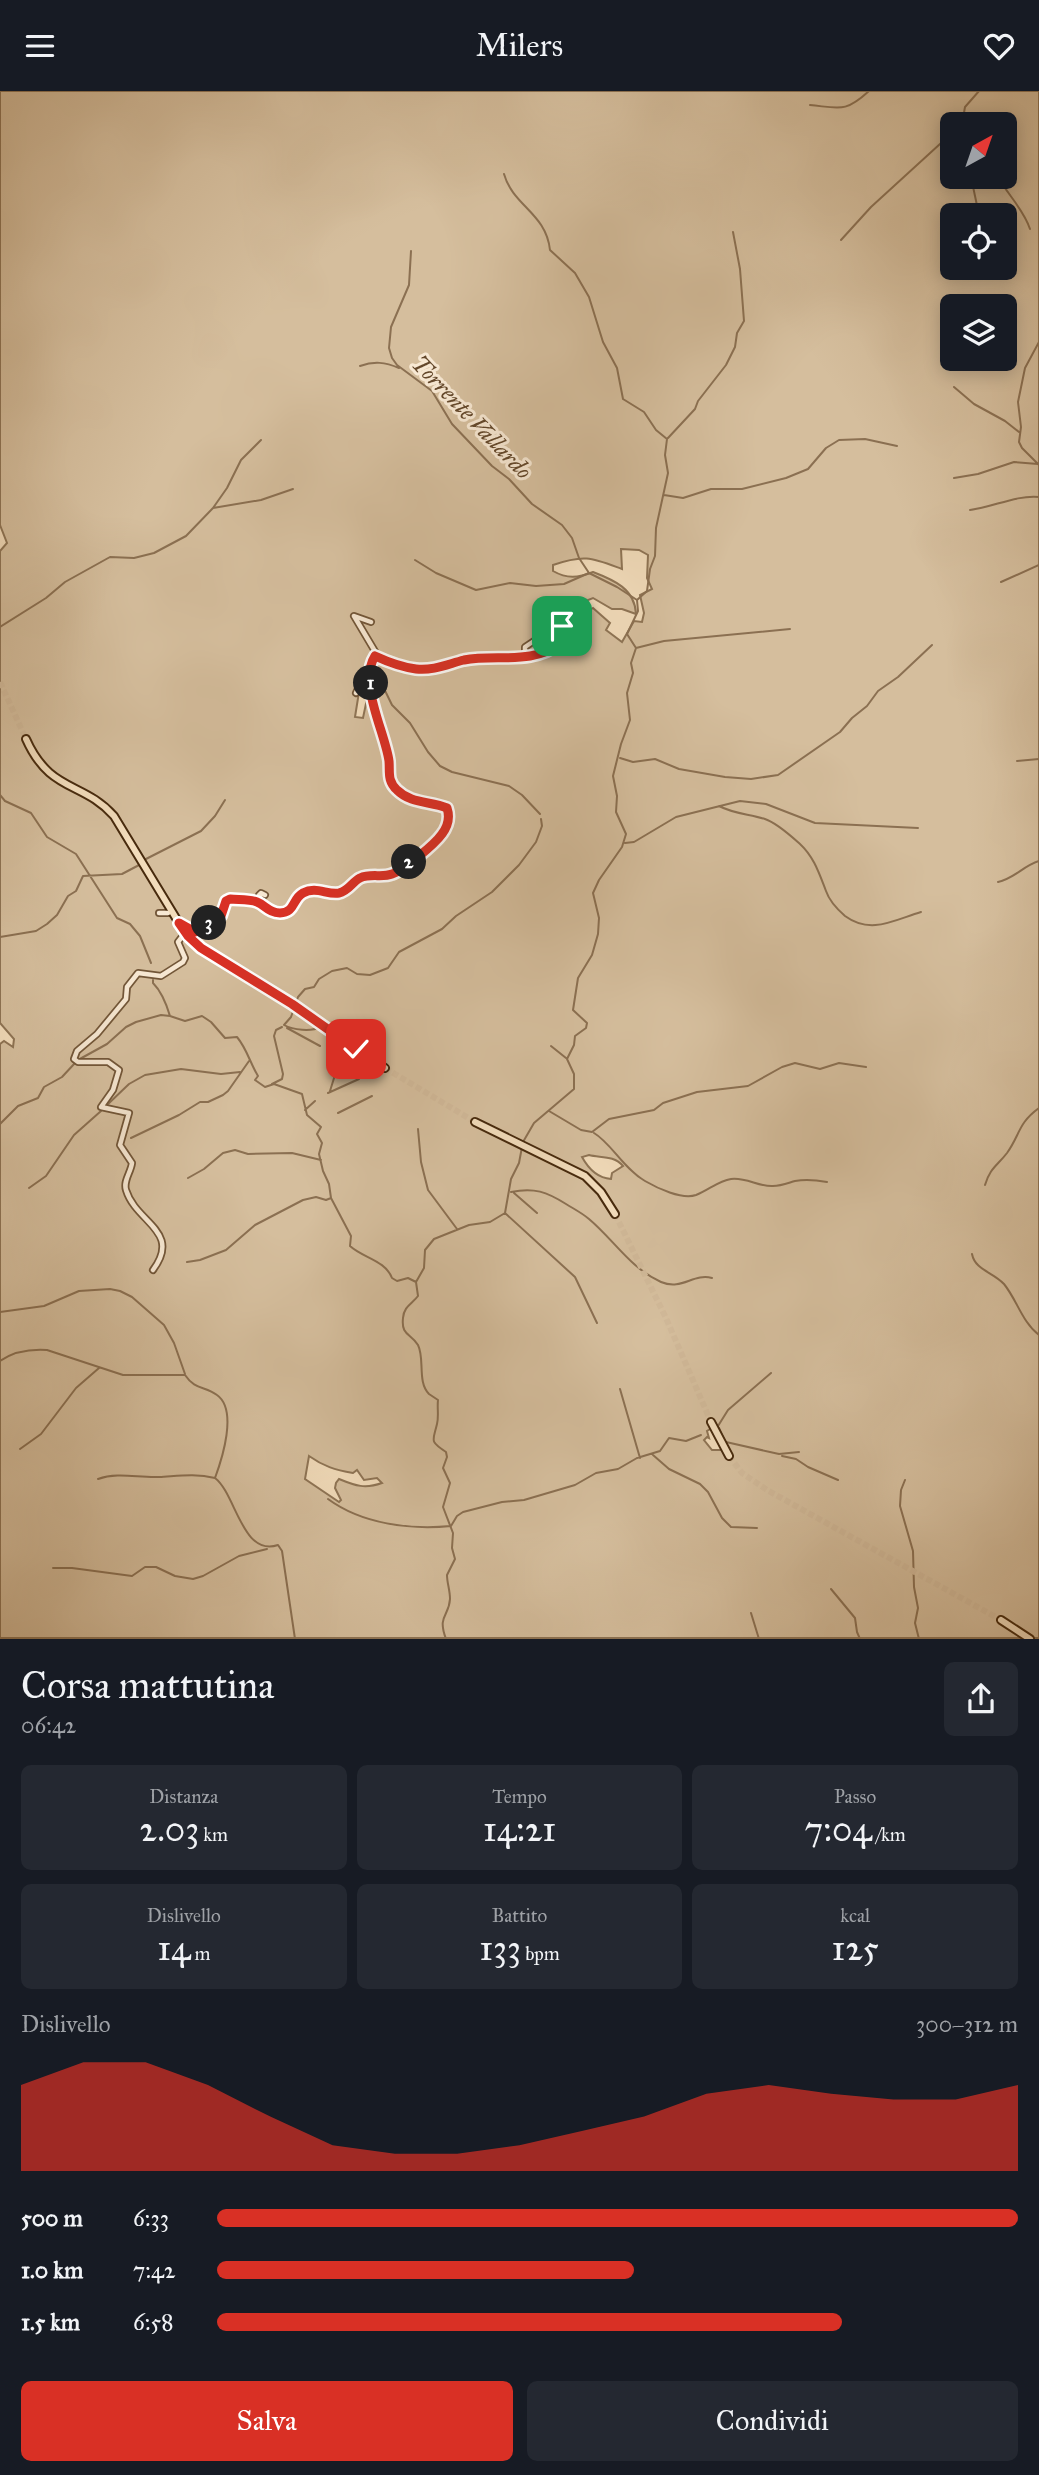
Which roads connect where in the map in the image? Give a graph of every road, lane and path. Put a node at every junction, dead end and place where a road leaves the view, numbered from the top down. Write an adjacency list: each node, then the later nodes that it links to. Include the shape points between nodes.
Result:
1 (560, 615): 3 (street, via 559,644)
2 (371, 622): 4 (street, via 354,616)
3 (539, 655): 5 (street); 5 (street, via 541,644 534,641 525,647)
4 (375, 656): 5 (street, via 419,669); 6 (street)
5 (525, 656)
6 (370, 674): 7 (street, via 366,671 363,675); 10 (street, via 392,786 412,800 447,808 447,825 440,837 393,874 360,878 342,893 304,892 293,908)
7 (356, 693)
8 (26, 739): 13 (main road, via 48,773 96,800 117,821)
9 (265, 895): 10 (street, via 259,895)
10 (267, 910): 13 (street, via 258,902 230,899 218,919 198,931)
11 (159, 913): 12 (street)
12 (168, 913)
13 (179, 923): 14 (main road)
14 (185, 933): 15 (main road, via 212,956); 18 (street, via 178,943 183,962 161,976 138,973 127,987 126,999 74,1059 108,1062 119,1070 101,1107 129,1113 120,1145 132,1163 126,1190 162,1238 164,1248)
15 (385, 1068)
16 (477, 1122): 17 (main road, via 572,1169 590,1181)
17 (615, 1214)
18 (153, 1270)
19 (713, 1425): 20 (main road)
20 (729, 1456)
21 (1000, 1620): 22 (main road)
22 (1030, 1639)

